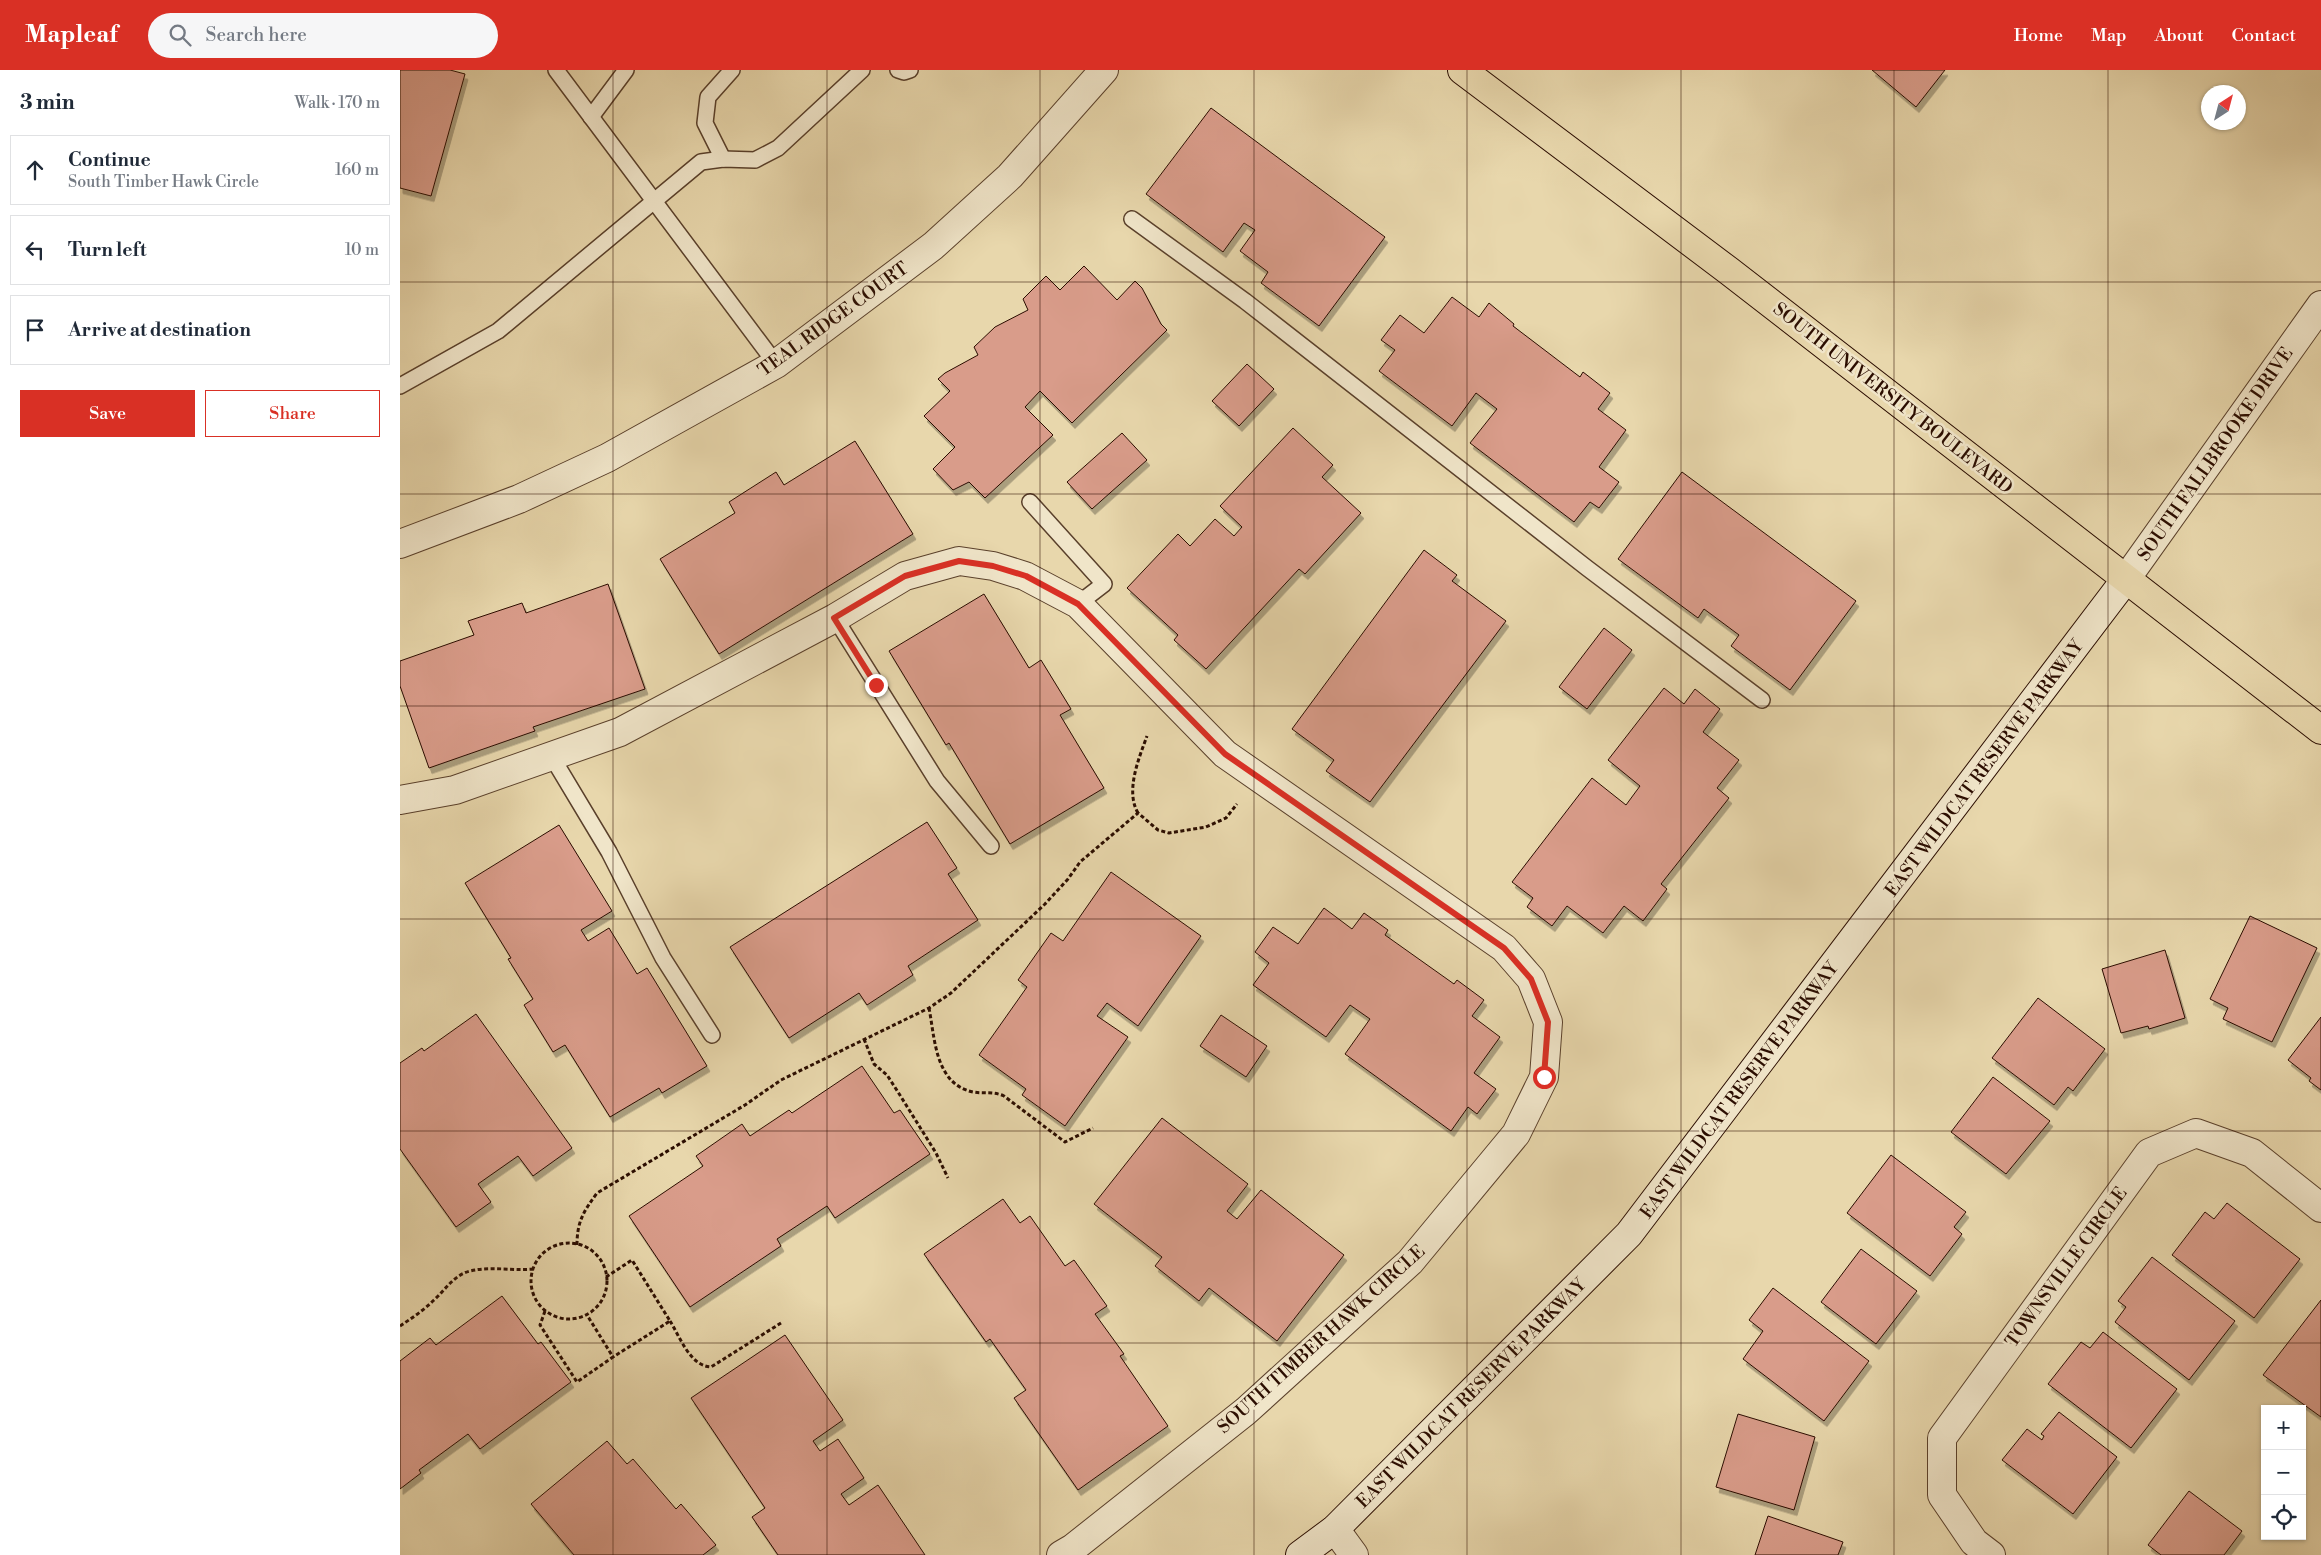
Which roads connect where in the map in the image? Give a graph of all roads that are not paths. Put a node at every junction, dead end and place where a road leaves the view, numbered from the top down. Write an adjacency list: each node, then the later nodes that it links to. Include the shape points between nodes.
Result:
1 (556, 70): 9 (lane)
2 (626, 70): 9 (lane)
3 (732, 70): 10 (lane, via 708,98 705,123)
4 (862, 70): 10 (lane, via 778,148 755,160)
5 (898, 70): 6 (lane)
6 (910, 70)
7 (1104, 70): 14 (street, TEAL RIDGE COURT, via 1010,176 933,246)
8 (1462, 70): 18 (main road, SOUTH UNIVERSITY BOULEVARD, via 1689,240)
9 (592, 117): 11 (lane)
10 (723, 159): 11 (lane, via 701,162)
11 (656, 201): 14 (lane); 15 (lane, via 498,331)
12 (1132, 219): 21 (lane, via 1245,301)
13 (2321, 305): 18 (street, SOUTH FALLBROOKE DRIVE)
14 (776, 364): 17 (street, TEAL RIDGE COURT, via 607,458 519,499)
15 (400, 386)
16 (1030, 502): 19 (lane, via 1104,584)
17 (400, 544)
18 (2126, 579): 22 (main road, SOUTH UNIVERSITY BOULEVARD); 28 (street, EAST WILDCAT RESERVE PARKWAY, via 1629,1234)
19 (1078, 604): 20 (street, SOUTH TIMBER HAWK CIRCLE, via 1026,576 993,566 959,561 905,576); 30 (street, SOUTH TIMBER HAWK CIRCLE, via 1225,754 1504,948 1531,979 1548,1022 1544,1077 1516,1134 1410,1262 1246,1411)
20 (834, 618): 23 (street, SOUTH TIMBER HAWK CIRCLE, via 620,732); 25 (lane, via 937,781)
21 (1762, 700)
22 (2321, 730)
23 (552, 757): 24 (street, SOUTH TIMBER HAWK CIRCLE, via 455,790); 26 (lane, via 609,852 663,958)
24 (400, 800)
25 (991, 846)
26 (712, 1035)
27 (2321, 1208): 29 (street, TOWNSVILLE CIRCLE, via 2252,1153 2196,1133 2149,1153 1942,1438 1942,1495)
28 (1335, 1529): 31 (street, EAST WILDCAT RESERVE PARKWAY); 32 (street)
29 (1978, 1551)
30 (1061, 1555)
31 (1300, 1555)
32 (1354, 1555)

